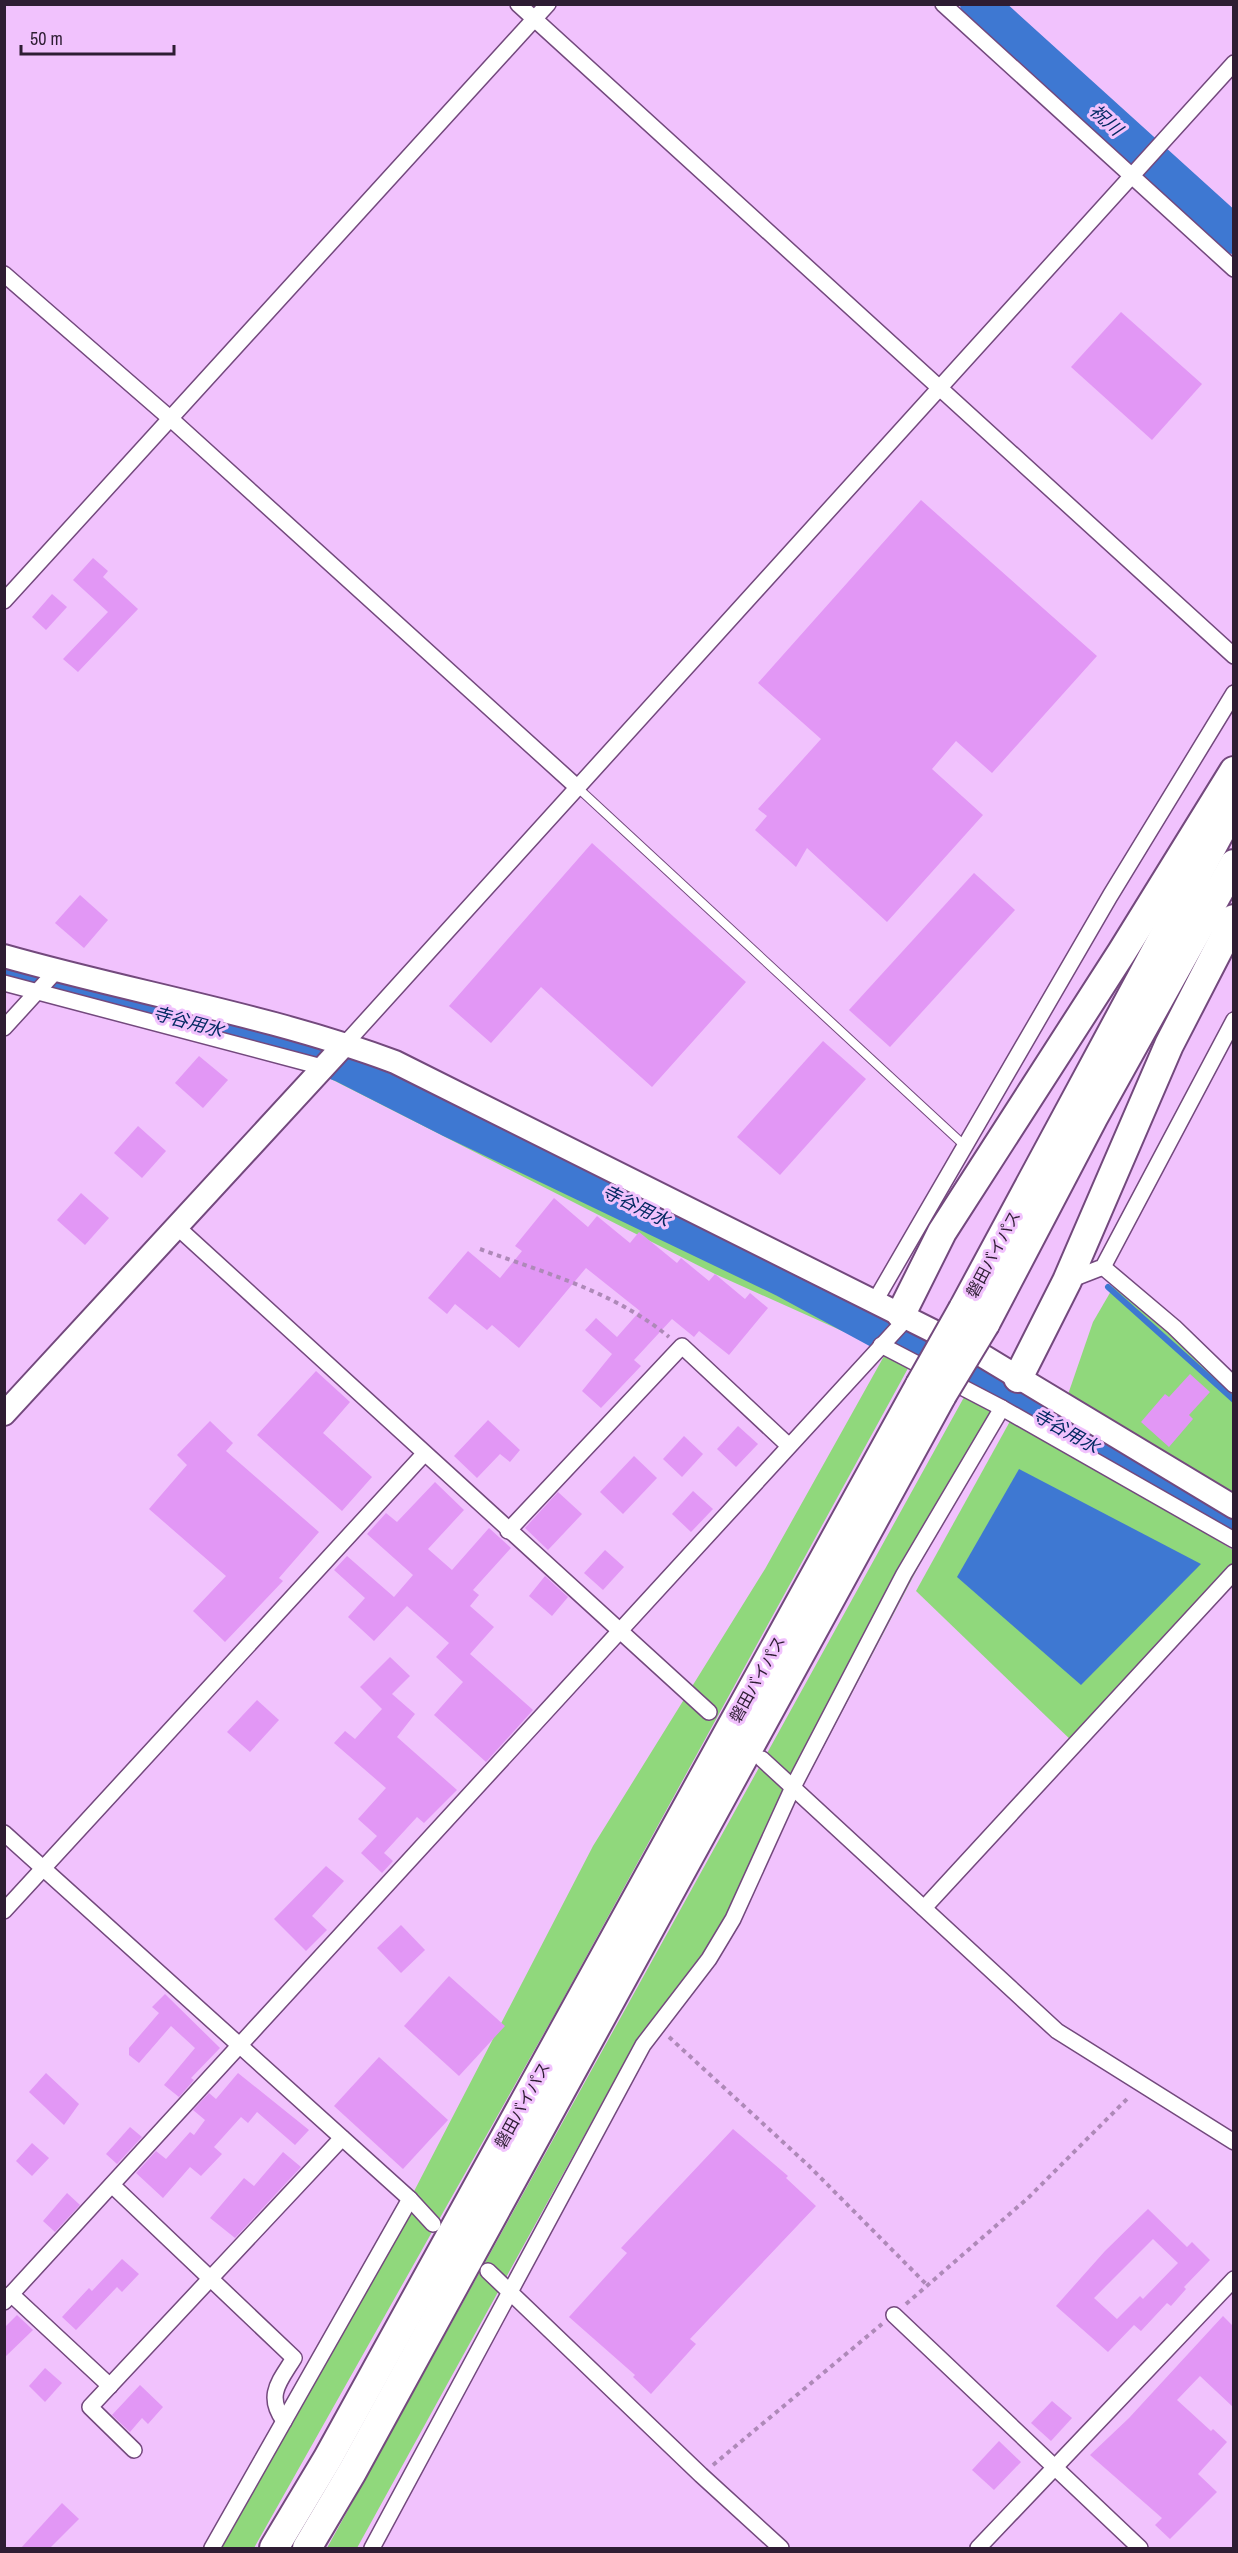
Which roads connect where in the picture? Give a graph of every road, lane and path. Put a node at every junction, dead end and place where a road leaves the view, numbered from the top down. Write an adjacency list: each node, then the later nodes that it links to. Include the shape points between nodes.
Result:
1 (518, 4): 4 (street)
2 (548, 4): 4 (street)
3 (943, 4): 6 (street)
4 (535, 20): 9 (street); 10 (street)
5 (1233, 63): 6 (street)
6 (1129, 177): 7 (street); 9 (street)
7 (1233, 269)
8 (4, 274): 10 (street)
9 (940, 388): 12 (street); 15 (street)
10 (172, 420): 11 (street); 15 (street)
11 (4, 601)
12 (1233, 657)
13 (1233, 693): 26 (street)
14 (1233, 771): 33 (highway, via 942,1232)
15 (578, 788): 25 (street); 26 (lane)
16 (1233, 806): 32 (highway, 磐田バイパス)
17 (1233, 864): 32 (highway, 磐田バイパス, via 1093,1118)
18 (1233, 919): 30 (highway, via 1169,1045)
19 (4, 956): 20 (street)
20 (55, 973): 22 (street); 25 (street)
21 (4, 983): 22 (street)
22 (41, 991): 24 (street); 25 (street)
23 (1233, 1020): 29 (street)
24 (4, 1028)
25 (332, 1057): 27 (street); 31 (street, via 395,1062)
26 (966, 1146): 31 (street)
27 (176, 1226): 40 (street); 42 (street)
28 (480, 1249): 35 (path, via 601,1294 647,1319)
29 (1103, 1267): 30 (street); 37 (street)
30 (1067, 1281): 36 (highway)
31 (875, 1301): 33 (street)
32 (974, 1316): 38 (highway, 磐田バイパス, bridge)
33 (902, 1320): 34 (street); 36 (street)
34 (884, 1343): 39 (street); 41 (street)
35 (682, 1347): 41 (street); 44 (street)
36 (1018, 1378): 43 (street)
37 (1233, 1385)
38 (931, 1390): 76 (highway, 磐田バイパス); 77 (highway, 磐田バイパス, via 352,2472)
39 (1002, 1408): 45 (street); 50 (street, via 904,1574)
40 (4, 1414)
41 (789, 1445): 47 (street)
42 (424, 1455): 44 (street); 52 (street)
43 (1233, 1507)
44 (508, 1531): 47 (street)
45 (1233, 1540)
46 (1233, 1572): 53 (street)
47 (619, 1631): 48 (street); 56 (street)
48 (709, 1712)
49 (762, 1759): 50 (street)
50 (793, 1787): 53 (street); 55 (street, via 733,1919 710,1959)
51 (4, 1833): 52 (street)
52 (44, 1869): 54 (street); 56 (street)
53 (924, 1908): 57 (street, via 1057,2031)
54 (4, 1911)
55 (658, 2027): 66 (path, via 809,2166); 67 (street, via 643,2045)
56 (240, 2046): 58 (street); 60 (street)
57 (1142, 2084): 59 (street); 66 (path, via 1028,2198)
58 (342, 2138): 61 (street); 64 (street)
59 (1233, 2142)
60 (112, 2185): 64 (street); 68 (street)
61 (410, 2199): 62 (street); 71 (street)
62 (433, 2224)
63 (488, 2271): 67 (street)
64 (210, 2278): 70 (street); 71 (street, via 294,2358 274,2390 276,2411)
65 (1233, 2279): 73 (street)
66 (928, 2286): 69 (path)
67 (510, 2292): 74 (street); 78 (street)
68 (8, 2298): 70 (street)
69 (894, 2315): 73 (street); 74 (path)
70 (110, 2386): 72 (street, via 90,2407)
71 (284, 2421): 75 (street)
72 (134, 2450)
73 (1056, 2467): 80 (street); 81 (street)
74 (701, 2475): 79 (street)
75 (212, 2548)
76 (274, 2548)
77 (307, 2548)
78 (372, 2548)
79 (781, 2548)
80 (978, 2548)
81 (1140, 2548)

